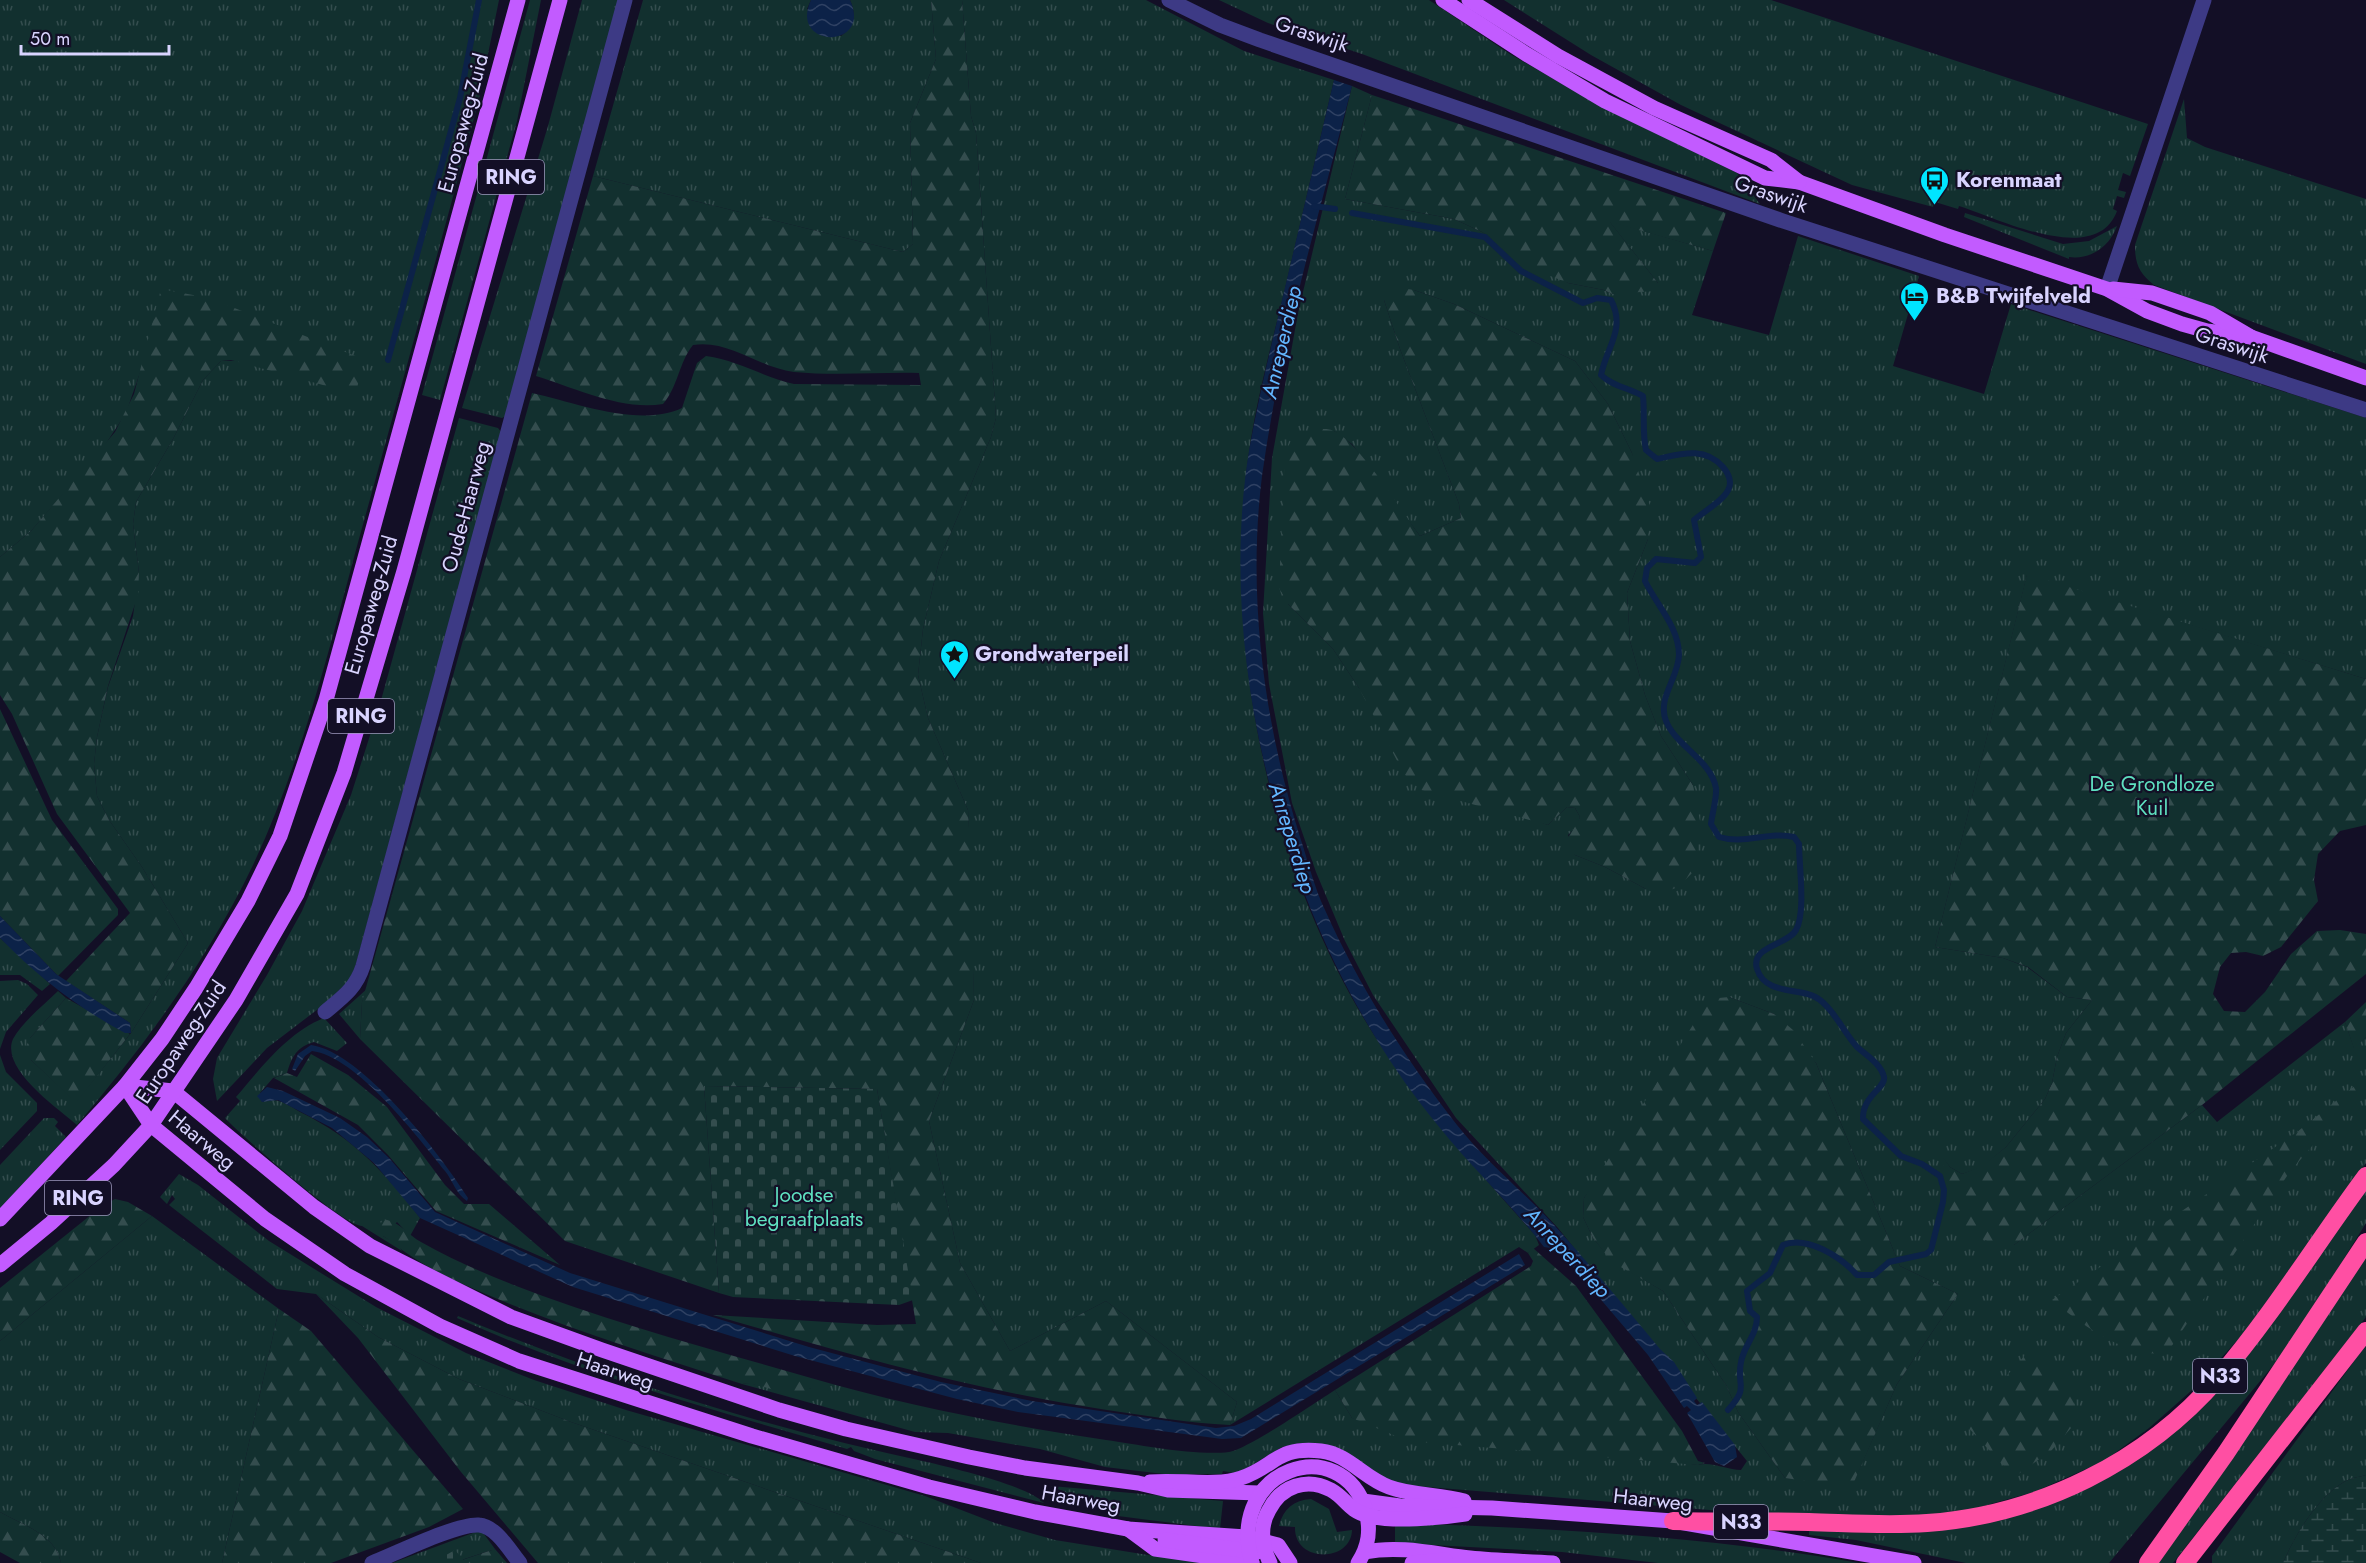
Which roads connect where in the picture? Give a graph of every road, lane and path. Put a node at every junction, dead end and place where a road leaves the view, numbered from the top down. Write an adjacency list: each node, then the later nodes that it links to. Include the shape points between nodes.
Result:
1 (518, 0): 13 (main road, Europaweg-Zuid / RING, via 326,700 284,825 248,900 196,988)
2 (560, 0): 14 (main road, Europaweg-Zuid / RING, via 404,571 344,773 297,894 236,1000)
3 (626, 0): 12 (street, Oude-Haarweg, via 363,966 358,982)
4 (1169, 0): 11 (street, Graswijk, via 1260,40 1783,221)
5 (1443, 0): 8 (main road, Graswijk, via 1605,101 1765,178)
6 (1469, 0): 8 (main road, Graswijk, via 1606,83 1771,160)
7 (2204, 0): 9 (street)
8 (1799, 182): 9 (main road, Graswijk)
9 (2107, 289): 10 (main road, Graswijk, via 2147,311 2182,324 2251,337)
10 (2366, 378)
11 (2366, 410)
12 (325, 1012)
13 (125, 1086): 14 (main road, Haarweg); 15 (main road, Haarweg); 17 (main road, Europaweg-Zuid / RING)
14 (173, 1091): 15 (main road, Europaweg-Zuid / RING); 21 (main road, Haarweg, via 314,1208 417,1271 511,1317 695,1382 846,1429 1025,1468)
15 (151, 1125): 19 (main road, Europaweg-Zuid / RING, via 77,1199); 26 (main road, Haarweg, via 265,1219 345,1274 440,1326 519,1362 929,1487)
16 (2366, 1176): 25 (highway, N33, via 2218,1378 2174,1422 2095,1476 2013,1508 1929,1523 1886,1526)
17 (0, 1219)
18 (2366, 1242): 37 (highway, N33)
19 (0, 1265)
20 (2366, 1331): 38 (highway)
21 (1138, 1483): 22 (main road, Haarweg, via 1168,1490); 24 (main road, Haarweg, via 1240,1479 1284,1454 1320,1451 1342,1457 1396,1490 1444,1495)
22 (1258, 1493): 23 (main road, via 1286,1472 1319,1468 1346,1480 1359,1491); 28 (main road, via 1251,1506)
23 (1365, 1508): 24 (main road, Haarweg, via 1442,1518); 27 (main road, via 1350,1508 1331,1491 1314,1484 1296,1485 1269,1509 1263,1528); 29 (main road, via 1370,1527)
24 (1492, 1508): 25 (main road, Haarweg)
25 (1673, 1521): 36 (main road, Haarweg)
26 (1128, 1529): 28 (main road, Haarweg); 28 (main road, Haarweg, via 1155,1549)
27 (1266, 1552): 28 (main road, Haarweg); 33 (main road, via 1278,1545)
28 (1250, 1553)
29 (1361, 1558): 30 (main road, via 1383,1550)
30 (1472, 1558): 34 (main road); 35 (main road)
31 (372, 1563): 32 (street, via 461,1528 480,1525 493,1532)
32 (520, 1563)
33 (1290, 1563)
34 (1412, 1563)
35 (1553, 1563)
36 (1914, 1563)
37 (2148, 1563)
38 (2185, 1563)

